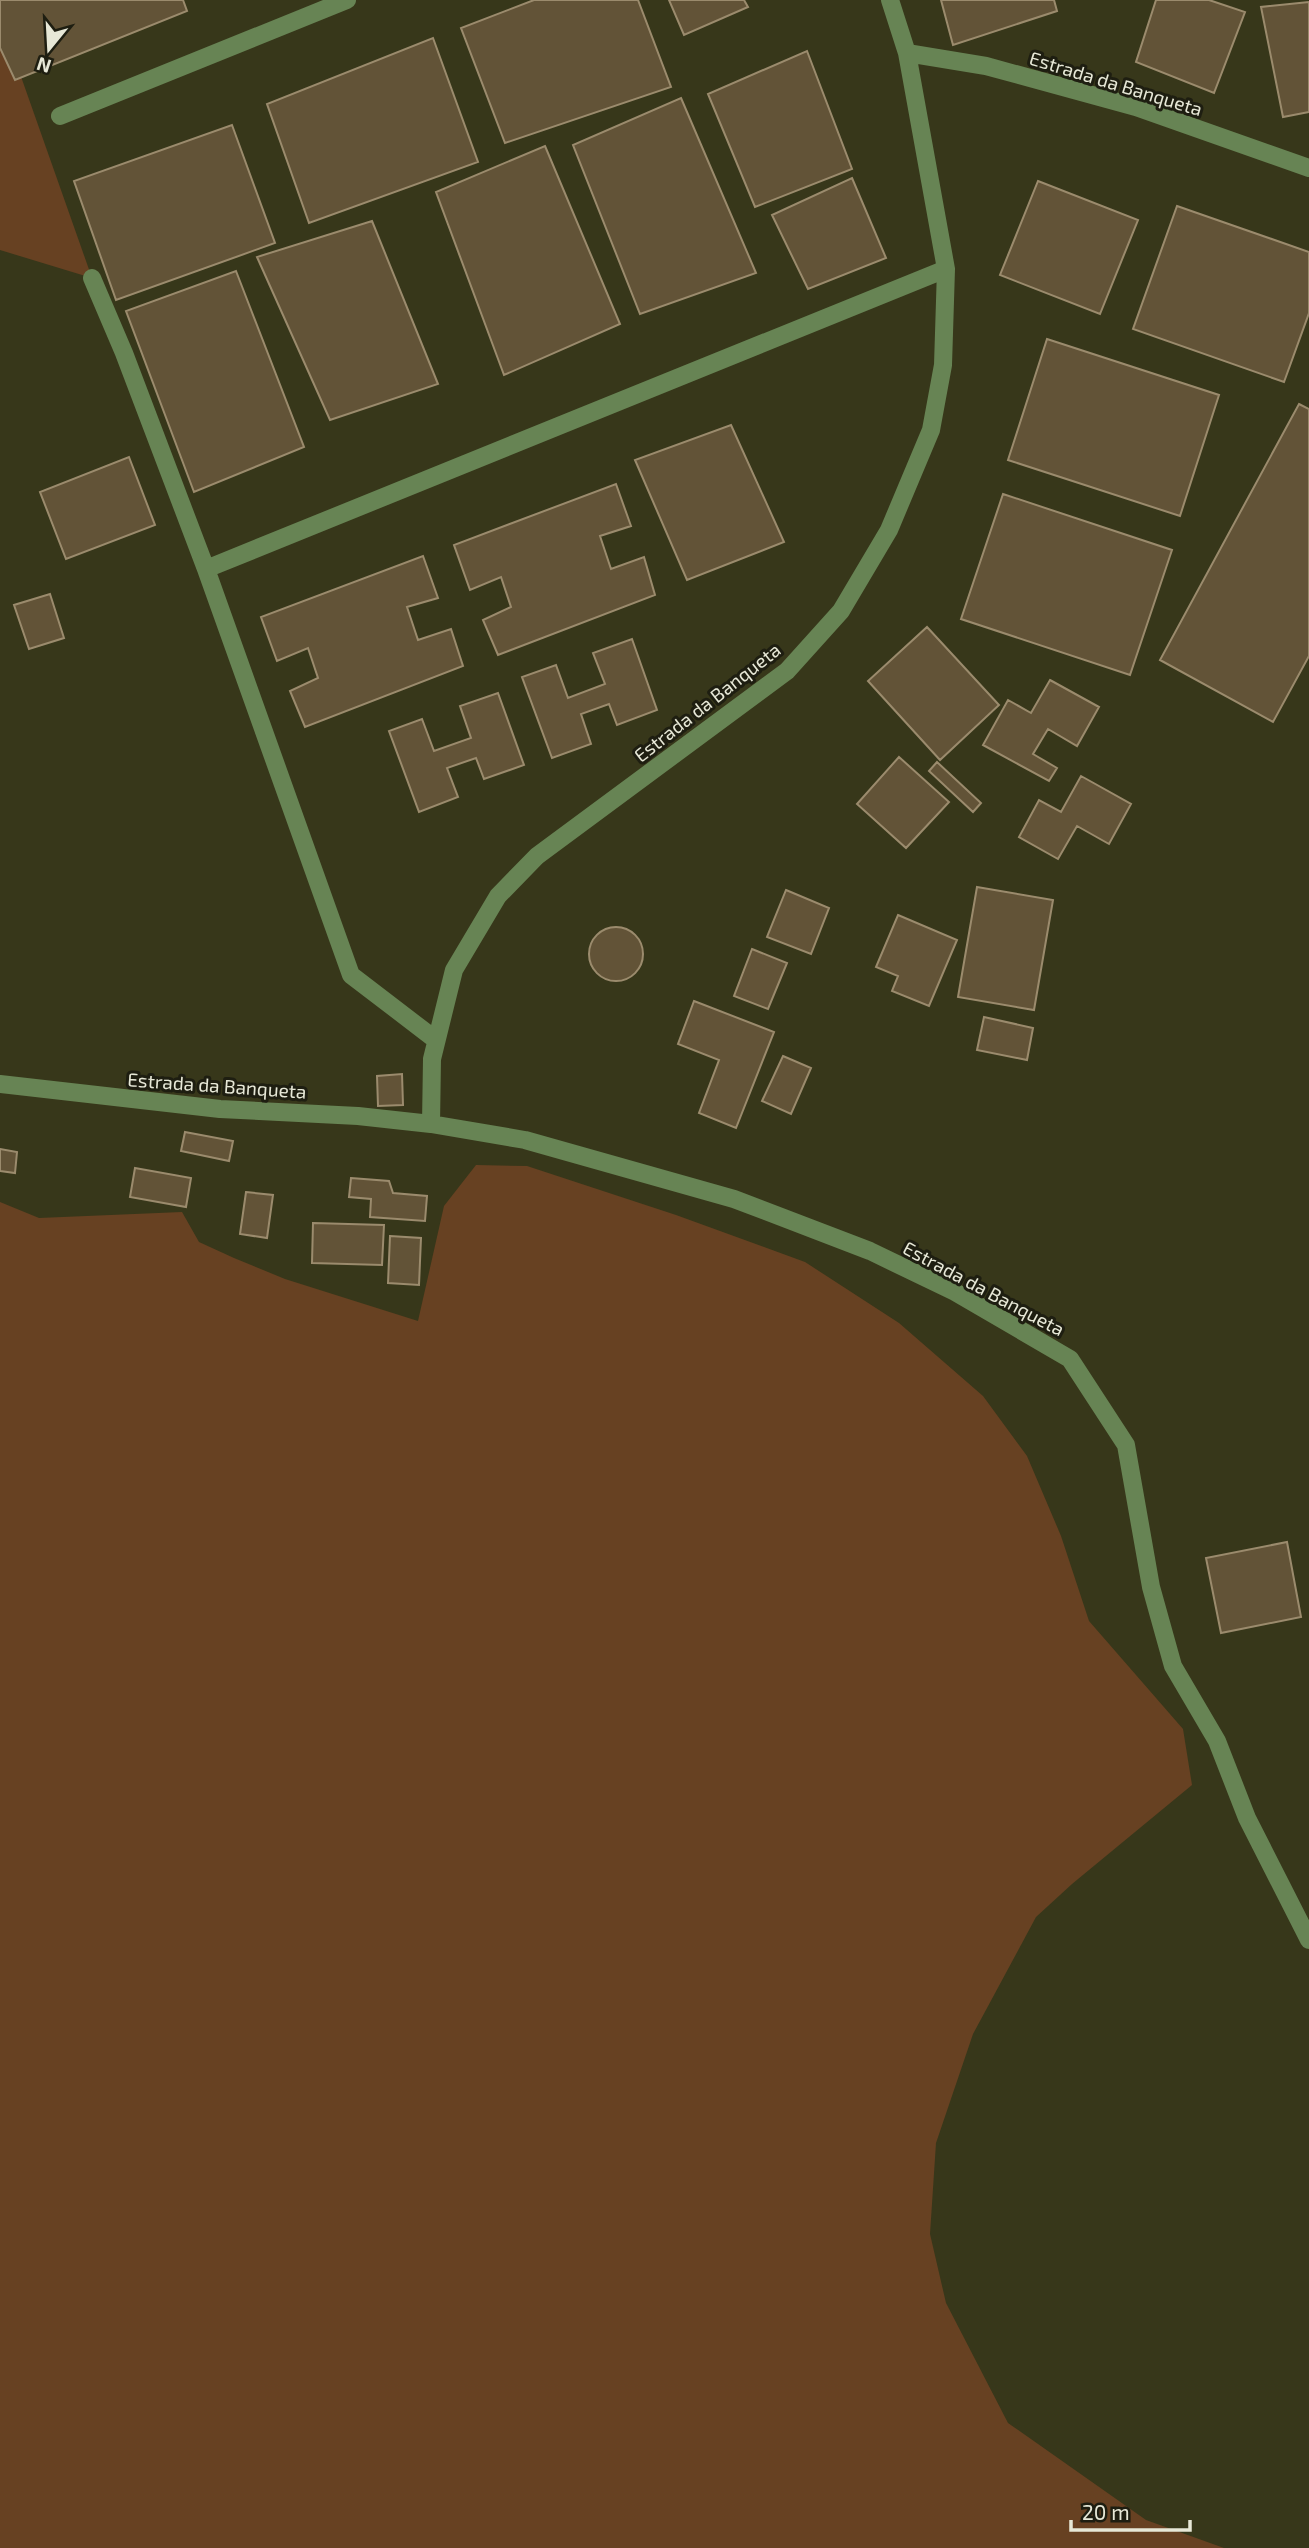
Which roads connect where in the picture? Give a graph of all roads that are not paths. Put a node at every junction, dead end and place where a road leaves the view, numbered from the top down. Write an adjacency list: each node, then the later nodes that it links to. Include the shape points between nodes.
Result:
1 (347, 0): 4 (street)
2 (890, 0): 3 (street, Estrada da Banqueta)
3 (907, 53): 5 (street, Estrada da Banqueta, via 986,66 1124,104); 6 (street, Estrada da Banqueta)
4 (60, 116)
5 (1309, 168)
6 (946, 269): 8 (street); 9 (street, Estrada da Banqueta, via 943,365 931,430 890,530 841,611 787,671 537,856 498,896 454,970)
7 (92, 278): 8 (street)
8 (206, 569): 9 (street, via 351,975)
9 (436, 1040): 11 (street, Estrada da Banqueta)
10 (0, 1084): 11 (street, Estrada da Banqueta, via 220,1109)
11 (430, 1124): 12 (street, Estrada da Banqueta, via 525,1140 734,1199 882,1257 955,1292 1070,1359 1126,1445 1151,1587 1173,1666 1217,1741 1247,1818)
12 (1309, 1940)

